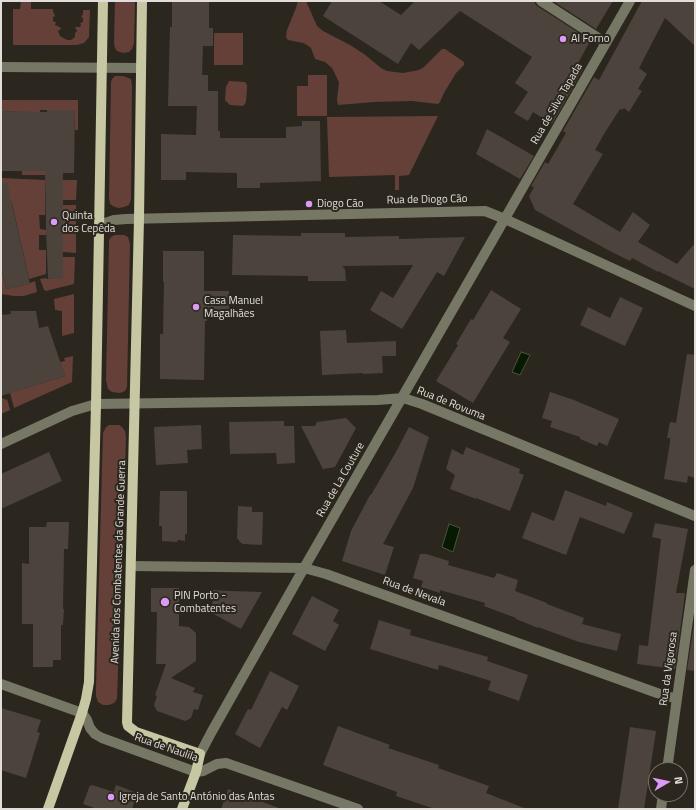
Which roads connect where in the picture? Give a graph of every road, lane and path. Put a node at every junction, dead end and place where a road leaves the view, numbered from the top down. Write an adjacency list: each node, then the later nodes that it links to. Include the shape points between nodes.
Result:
1 (103, 1): 7 (main road)
2 (142, 1): 8 (main road, Avenida dos Combatentes da Grande Guerra)
3 (541, 1): 5 (street)
4 (630, 1): 5 (street, Rua de Silva Tapada)
5 (606, 43): 10 (street, Rua de Silva Tapada)
6 (1, 67): 7 (street)
7 (101, 68): 8 (street); 11 (main road)
8 (141, 68): 9 (main road, Avenida dos Combatentes da Grande Guerra)
9 (139, 219): 10 (street, Rua de Diogo Cão, via 485,211); 11 (street, via 114,220); 14 (main road, Avenida dos Combatentes da Grande Guerra)
10 (505, 219): 12 (street, Rua de Diogo Cão); 13 (street, Rua de La Couture)
11 (99, 225): 15 (main road)
12 (695, 306)
13 (403, 398): 14 (street, Rua de Rovuma); 17 (street, Rua de Rovuma); 19 (street, Rua de La Couture)
14 (134, 403): 15 (street); 18 (main road, Avenida dos Combatentes da Grande Guerra)
15 (96, 404): 16 (street, via 72,411); 23 (main road, via 89,682)
16 (1, 444)
17 (695, 516)
18 (131, 566): 19 (street, Rua de Nevala); 24 (main road, Avenida dos Combatentes da Grande Guerra)
19 (304, 568): 22 (street, Rua de Nevala); 25 (street, Rua de La Couture)
20 (695, 570): 22 (street, Rua da Vigorosa)
21 (1, 684): 23 (street)
22 (677, 699): 26 (street, Rua da Vigorosa)
23 (82, 713): 27 (street, Rua de Naulila, via 90,728 102,738); 28 (main road)
24 (126, 722): 25 (main road, Rua de Naulila, via 136,732)
25 (200, 754): 27 (main road)
26 (667, 762)
27 (196, 772): 29 (main road); 30 (street, Rua de Naulila, via 226,763)
28 (48, 809)
29 (182, 809)
30 (358, 809)

